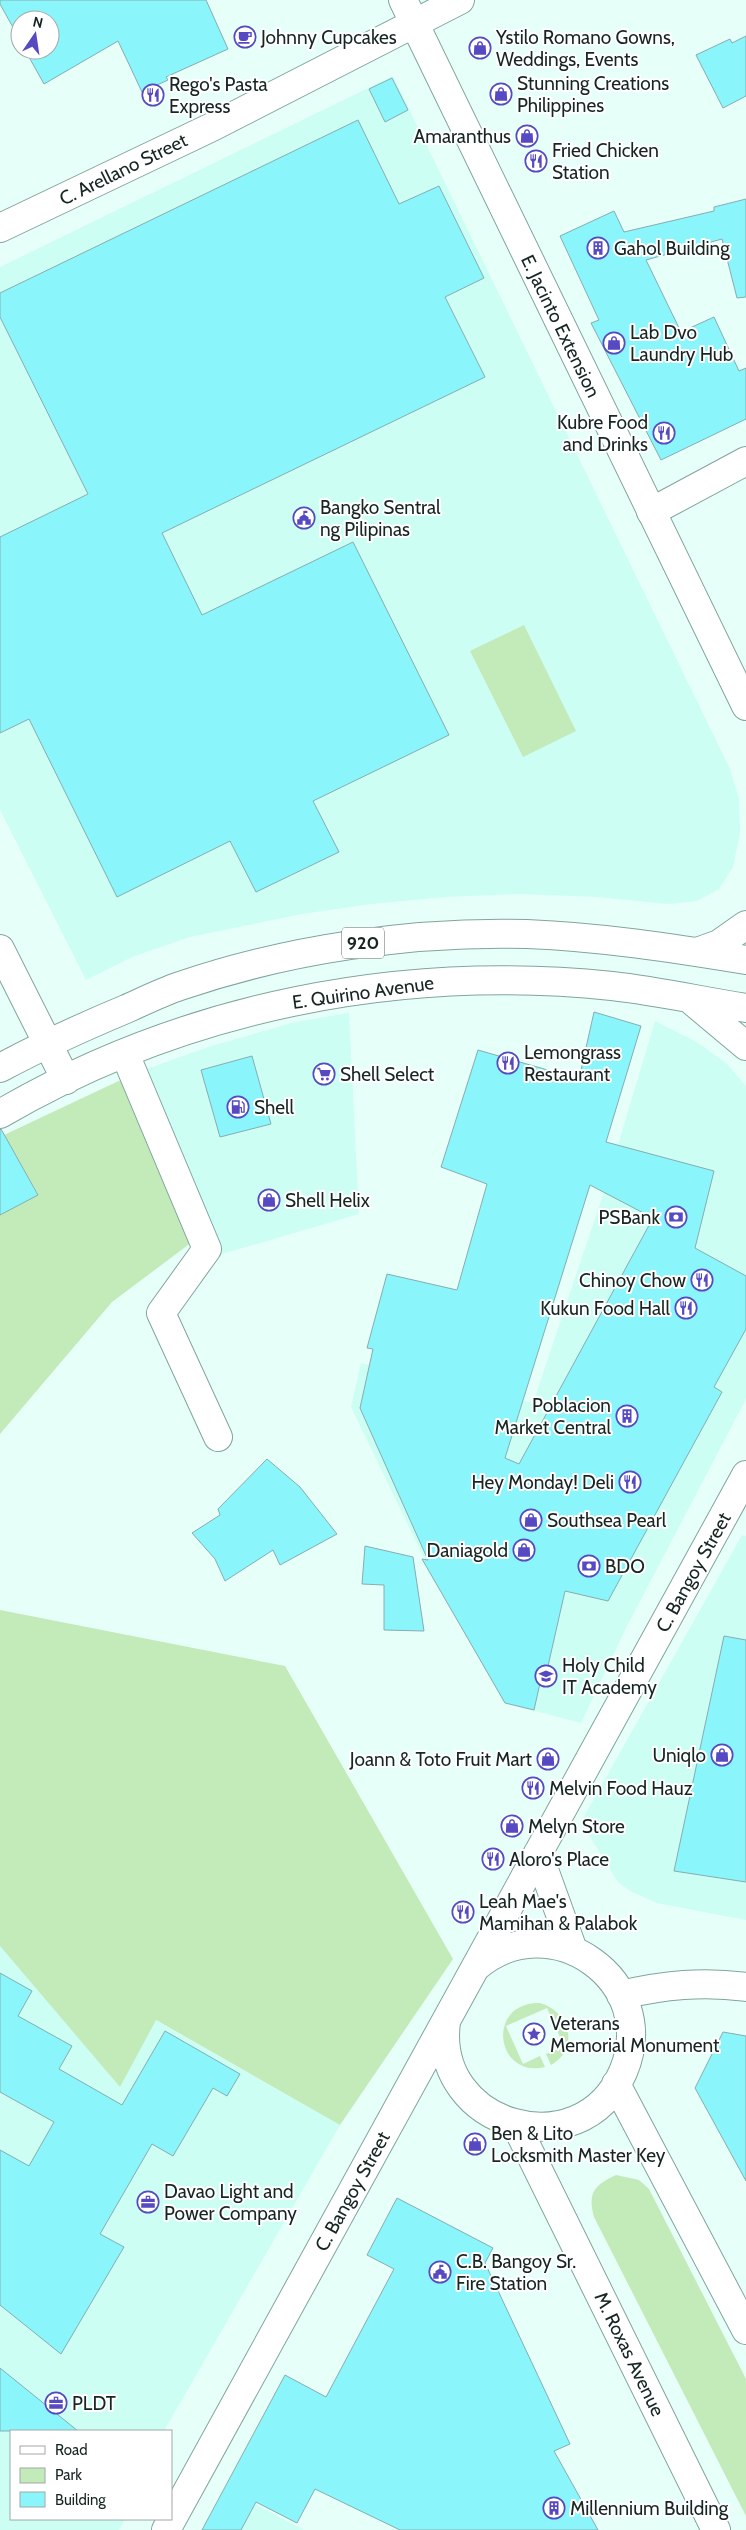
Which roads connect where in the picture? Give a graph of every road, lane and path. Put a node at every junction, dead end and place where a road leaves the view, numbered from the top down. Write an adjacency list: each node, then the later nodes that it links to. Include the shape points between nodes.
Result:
1 (460, 0): 2 (main road, C. Arellano Street)
2 (409, 12): 3 (main road, C. Arellano Street, via 214,126); 5 (main road, E. Jacinto Extension)
3 (0, 228)
4 (746, 461): 5 (main road)
5 (651, 512): 6 (main road, E. Jacinto Extension)
6 (746, 706)
7 (746, 925): 9 (main road, via 719,944)
8 (0, 949): 13 (main road)
9 (697, 952): 10 (main road, 920); 13 (main road, 920, via 616,940 526,934 449,935 351,945 242,968 179,987)
10 (746, 960)
11 (690, 999): 12 (main road, E. Quirino Avenue / 920); 14 (main road); 15 (main road, E. Quirino Avenue / 920, via 613,986 442,980 286,1002 197,1026)
12 (746, 1008)
13 (47, 1042): 16 (main road, 920); 17 (main road)
14 (746, 1046)
15 (125, 1054): 17 (main road, E. Quirino Avenue / 920); 19 (main road, via 207,1249 161,1313)
16 (0, 1068)
17 (66, 1080): 18 (main road, E. Quirino Avenue / 920)
18 (0, 1114)
19 (218, 1437)
20 (746, 1475): 21 (main road, C. Bangoy Street)
21 (538, 1852): 22 (main road); 23 (main road, C. Bangoy Street)
22 (573, 1950): 23 (main road, via 539,1942 521,1944 488,1956); 25 (main road, via 596,1964)
23 (475, 1968): 26 (main road, C. Bangoy Street)
24 (746, 1987): 25 (main road, via 675,1984)
25 (621, 1995): 27 (main road, via 630,2025 630,2040 623,2071)
26 (446, 2020): 28 (main road, via 446,2048 458,2082 483,2109); 30 (main road, C. Bangoy Street)
27 (616, 2084): 28 (main road, via 597,2106 572,2121 545,2127); 29 (main road)
28 (516, 2125): 31 (main road, M. Roxas Avenue)
29 (746, 2330)
30 (172, 2519)
31 (716, 2530)

